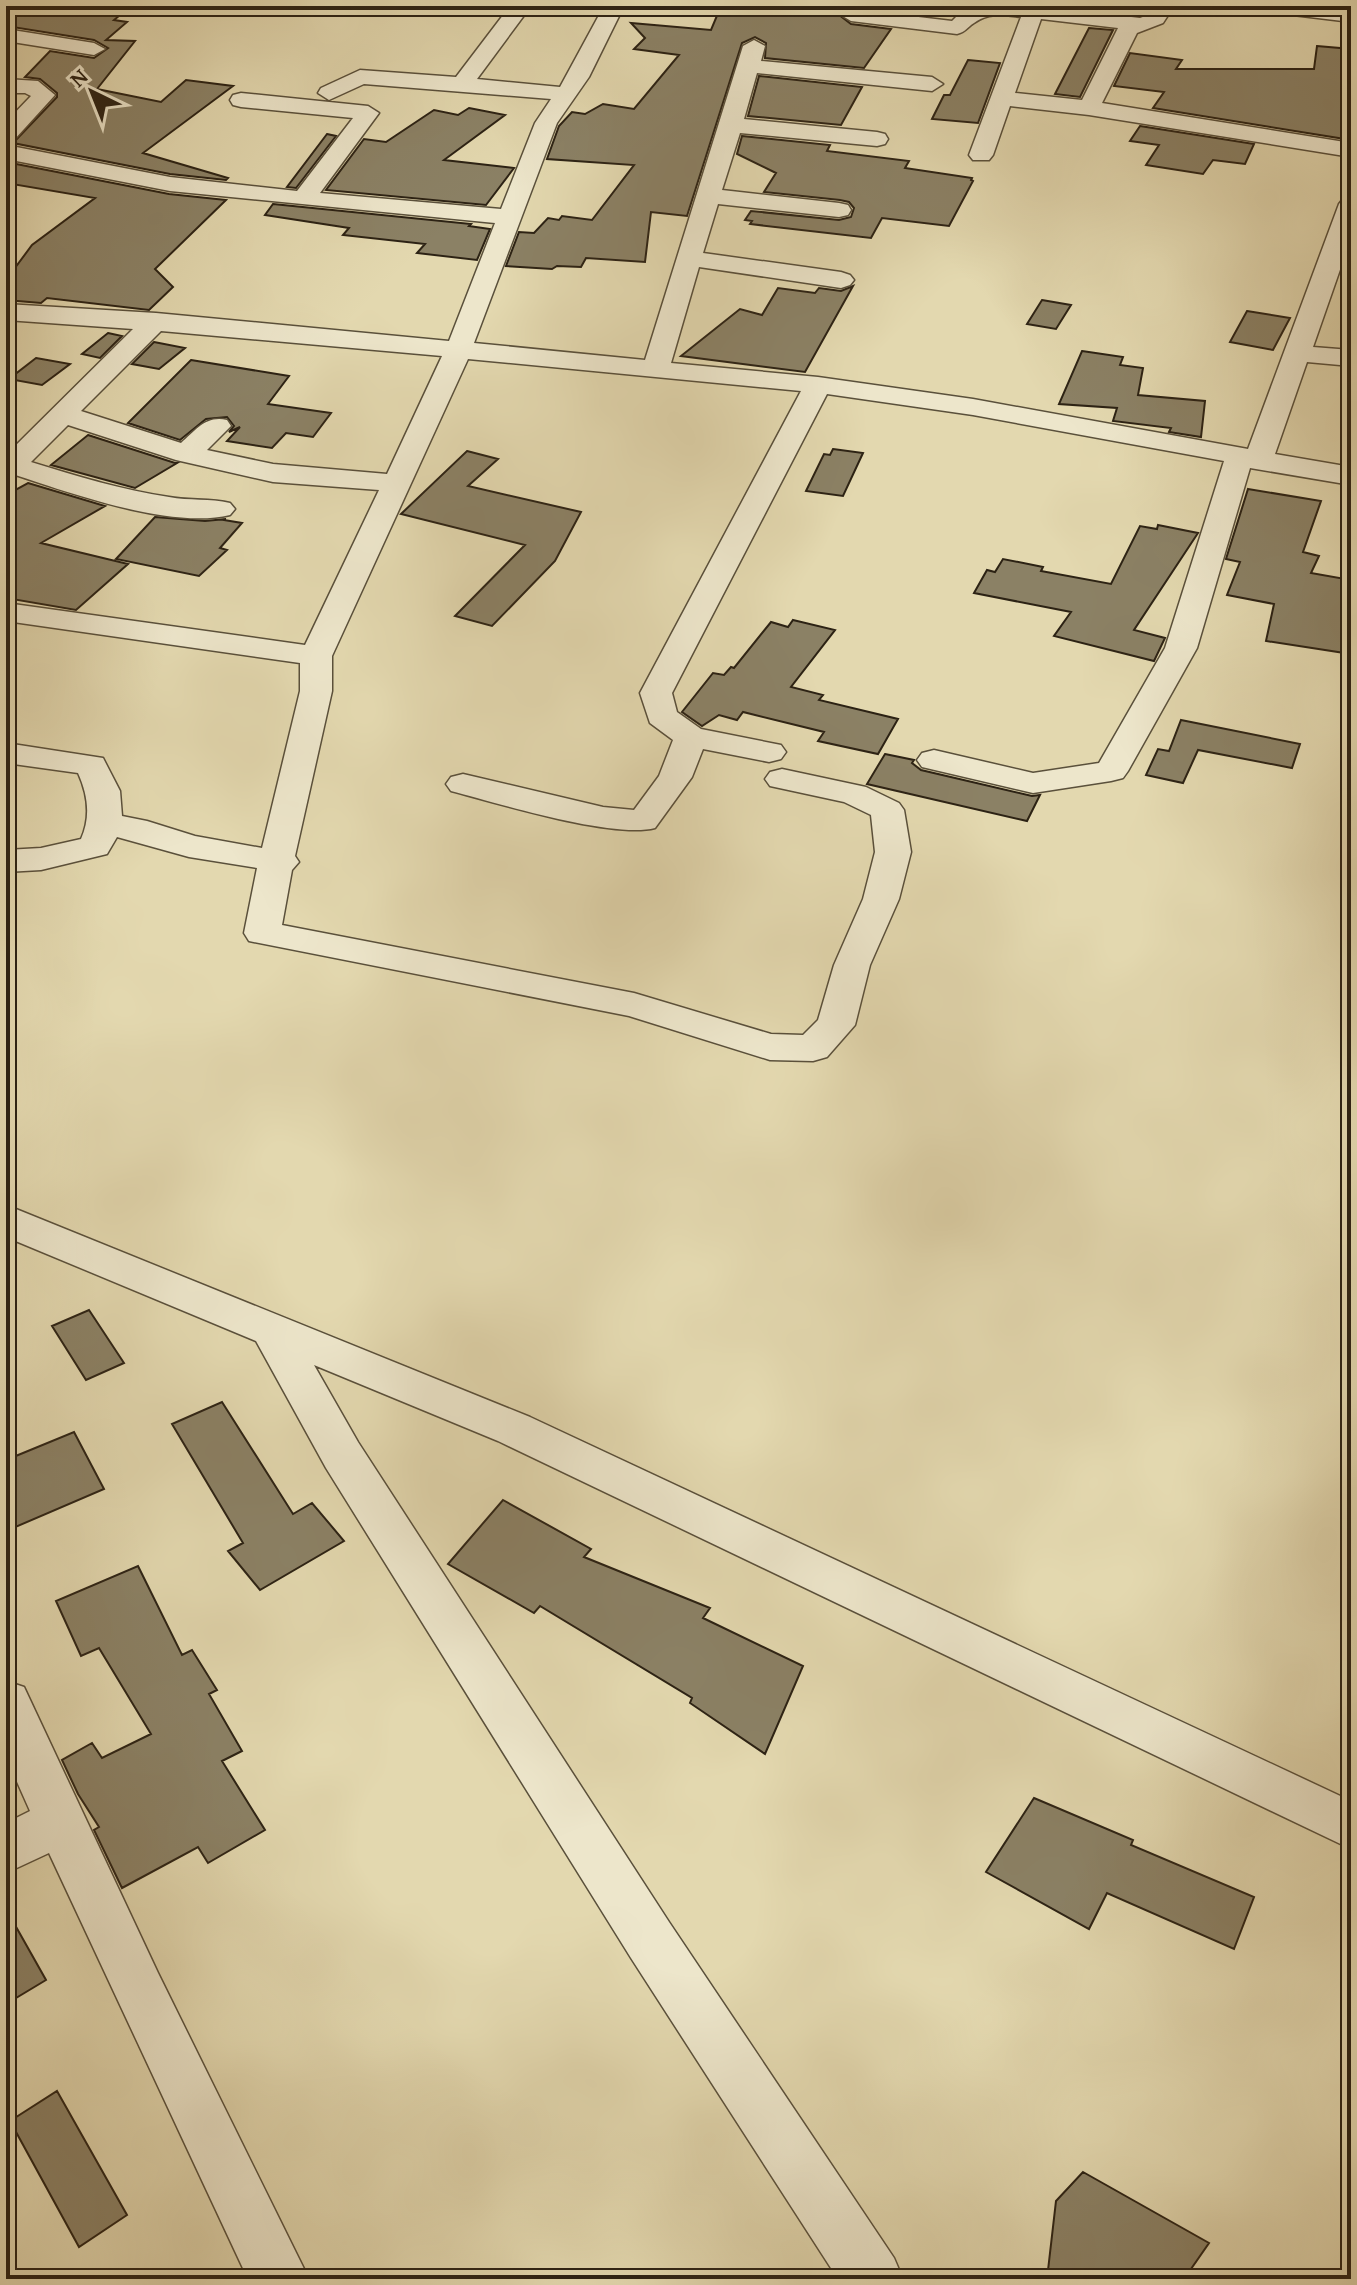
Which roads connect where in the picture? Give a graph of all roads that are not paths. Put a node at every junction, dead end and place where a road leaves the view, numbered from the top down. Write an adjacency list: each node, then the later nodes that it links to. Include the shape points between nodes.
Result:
1 (521, 6): 15 (street)
2 (614, 6): 18 (street)
3 (1164, 6): 9 (street, via 1156,19)
4 (1268, 6): 8 (street)
5 (995, 7): 6 (street); 7 (street, via 965,19 957,28)
6 (1033, 12): 9 (street); 19 (street)
7 (851, 15)
8 (1351, 16)
9 (1141, 24): 21 (street, via 1125,33)
10 (6, 35): 11 (street)
11 (35, 40): 12 (street); 13 (street)
12 (94, 49)
13 (12, 73): 23 (street, via 44,95)
14 (433, 82): 15 (street)
15 (462, 84): 17 (street, via 360,77); 18 (street)
16 (932, 84): 22 (street, via 751,56)
17 (329, 93)
18 (566, 94): 33 (street, via 546,123)
19 (1000, 98): 21 (street); 27 (street)
20 (241, 100): 30 (street, via 368,113)
21 (1089, 108): 25 (street)
22 (732, 125): 24 (street); 29 (street)
23 (6, 135)
24 (877, 139)
25 (1351, 150)
26 (6, 152): 30 (street, via 170,184)
27 (981, 155)
28 (767, 184): 29 (street)
29 (718, 197): 32 (street); 34 (street)
30 (303, 199): 33 (street)
31 (1351, 204): 39 (street)
32 (839, 210)
33 (509, 217): 38 (street)
34 (688, 258): 35 (street); 41 (street)
35 (841, 280)
36 (6, 312): 37 (street)
37 (156, 321): 38 (street); 43 (street)
38 (458, 351): 41 (street); 48 (street)
39 (1296, 353): 40 (street); 46 (street)
40 (1351, 358)
41 (656, 370): 42 (street)
42 (818, 385): 46 (street, via 973,407); 52 (street, via 656,693 662,716)
43 (64, 415): 45 (street); 49 (street, via 12,465 109,495)
44 (217, 426): 45 (street)
45 (186, 454): 48 (street, via 273,473)
46 (1249, 459): 47 (street); 54 (street, via 1181,648 1111,771 1033,783)
47 (1351, 476)
48 (396, 483): 51 (street)
49 (220, 509)
50 (6, 612): 51 (street)
51 (316, 656): 58 (street, via 316,691)
52 (691, 737): 55 (street, via 675,777 643,821 603,817); 58 (street, via 887,810 893,852 881,899 852,965 836,1025 813,1048 770,1047 634,1005 262,933)
53 (6, 753): 56 (street, via 91,765 103,791)
54 (934, 760)
55 (463, 784)
56 (105, 825): 57 (street, via 95,847); 58 (street)
57 (6, 861)
58 (278, 862)
59 (6, 1220): 60 (street)
60 (272, 1330): 63 (street, via 514,1429); 66 (street, via 342,1455)
61 (6, 1702): 62 (street)
62 (61, 1821): 64 (street); 65 (street)
63 (1351, 1826)
64 (6, 1849)
65 (279, 2279)
66 (873, 2279)

